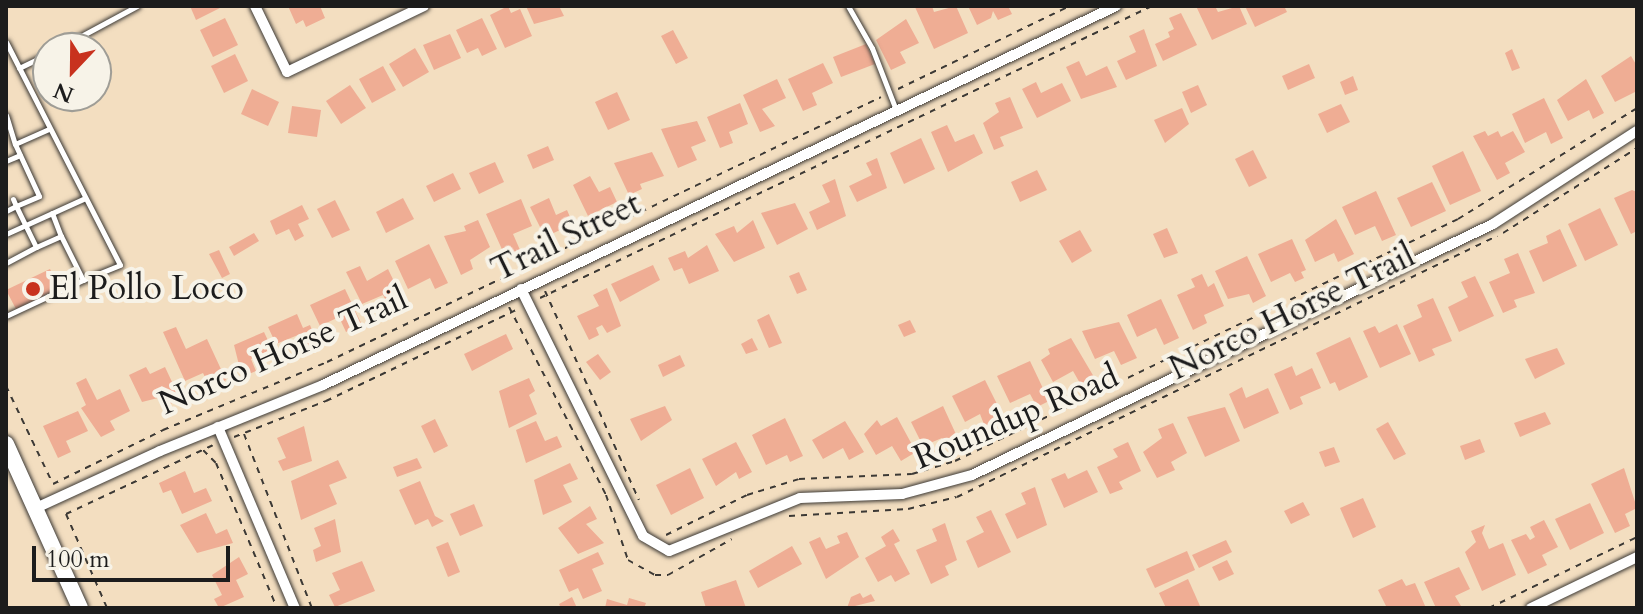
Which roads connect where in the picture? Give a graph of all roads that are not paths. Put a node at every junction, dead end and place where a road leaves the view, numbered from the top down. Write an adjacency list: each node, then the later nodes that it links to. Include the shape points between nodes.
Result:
1 (137, 6): 6 (lane)
2 (255, 6): 3 (street, via 287,72)
3 (424, 6)
4 (848, 6): 10 (lane)
5 (1116, 6): 10 (street, Trail Street)
6 (89, 32)
7 (6, 42): 9 (lane)
8 (32, 62): 9 (lane)
9 (19, 68): 12 (lane)
10 (897, 110): 28 (street, Trail Street)
11 (6, 115): 14 (lane)
12 (49, 129): 14 (lane); 18 (lane)
13 (1637, 131): 28 (street, Roundup Road, via 1493,224 972,475 902,494 800,498 669,551 643,536)
14 (15, 144): 15 (lane)
15 (20, 155): 16 (lane); 19 (lane, via 39,196)
16 (6, 161)
17 (13, 199): 19 (lane)
18 (83, 199): 21 (lane); 27 (lane, via 120,265)
19 (16, 206): 20 (lane); 22 (lane)
20 (6, 211)
21 (52, 213): 22 (lane); 24 (lane)
22 (25, 226): 23 (lane); 25 (lane)
23 (7, 234)
24 (61, 236): 25 (lane); 27 (lane)
25 (36, 247): 26 (lane)
26 (6, 263)
27 (83, 280): 29 (lane)
28 (521, 289): 30 (street, Trail Street, via 323,385)
29 (6, 316)
30 (218, 427): 32 (street, Trail Street); 35 (street)
31 (6, 444): 32 (main road)
32 (36, 508): 34 (main road)
33 (1637, 557): 36 (street)
34 (80, 608)
35 (295, 608)
36 (1531, 608)

